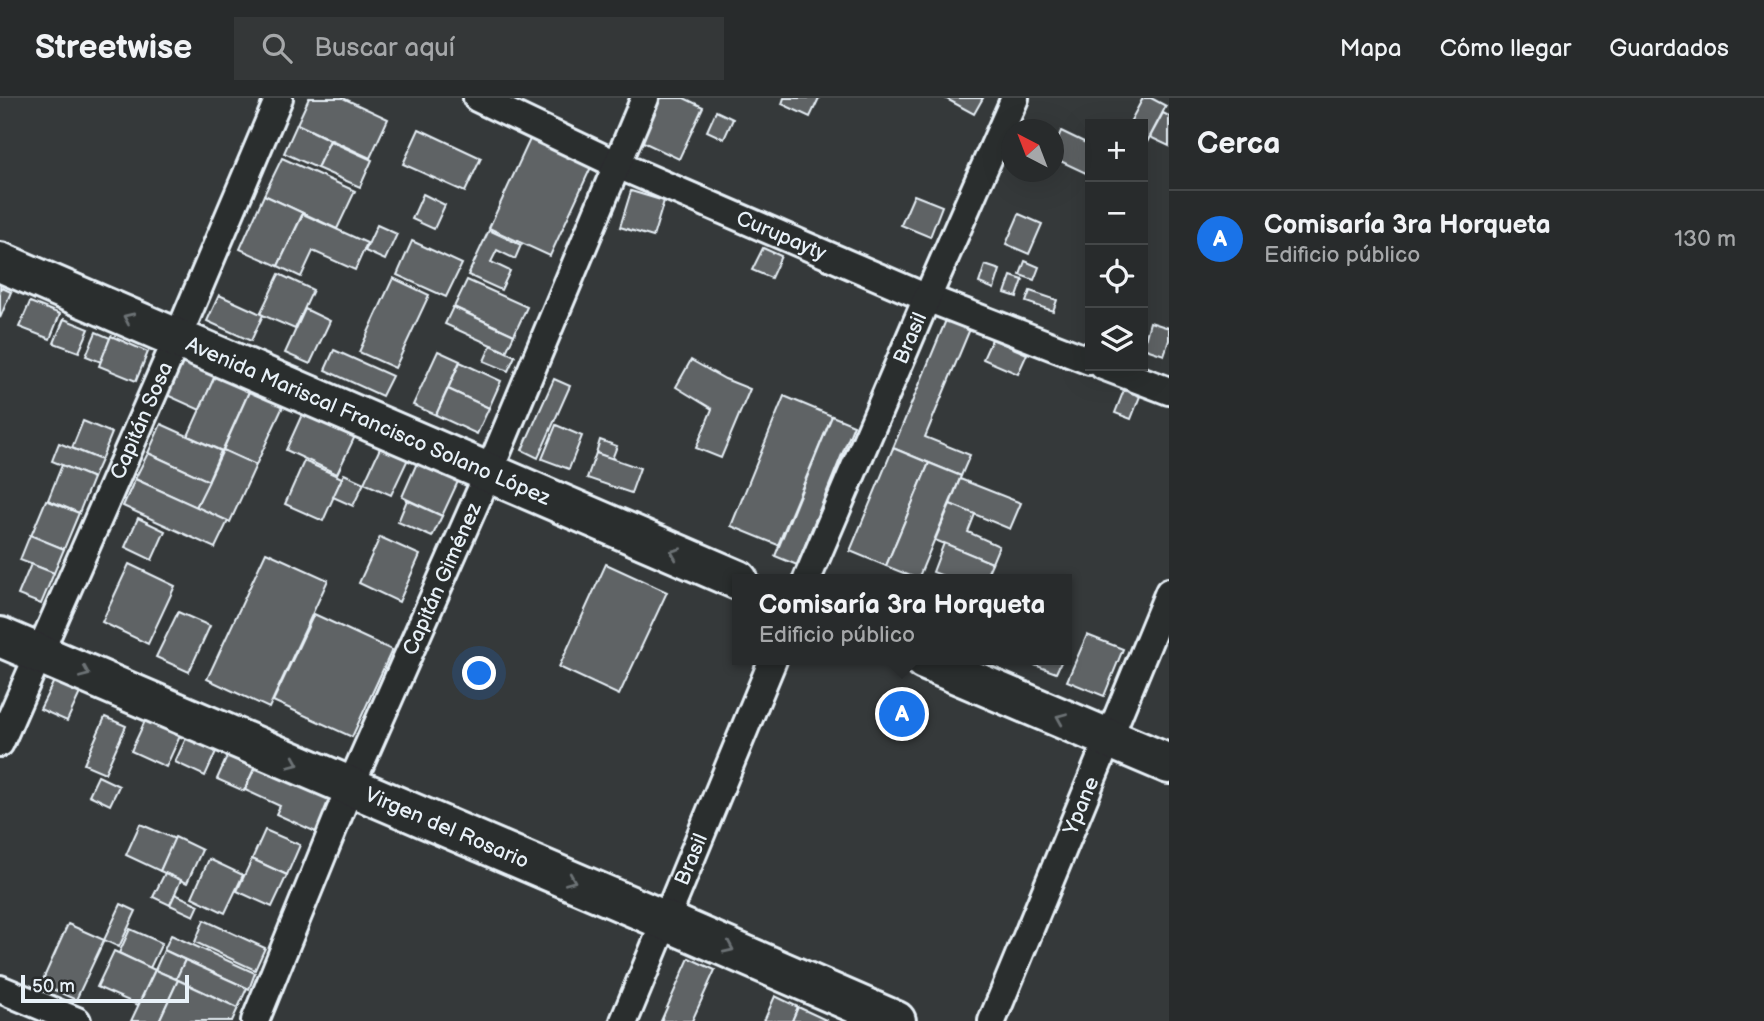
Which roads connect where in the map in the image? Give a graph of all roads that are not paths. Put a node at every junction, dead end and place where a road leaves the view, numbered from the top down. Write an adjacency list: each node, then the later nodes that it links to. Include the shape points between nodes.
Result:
1 (279, 98): 8 (street, Capitán Sosa)
2 (477, 98): 5 (street, Curupayty)
3 (645, 98): 5 (street, Capitán Giménez)
4 (1015, 98): 7 (street, Brasil)
5 (618, 165): 7 (street, Curupayty); 12 (street, Capitán Giménez)
6 (0, 262): 8 (main road, Avenida Mariscal Francisco Solano López, one-way to 6)
7 (927, 298): 9 (street, Curupayty); 13 (street, Brasil)
8 (177, 339): 12 (main road, Avenida Mariscal Francisco Solano López); 17 (street, Capitán Sosa)
9 (1085, 359)
10 (1115, 371): 11 (street)
11 (1169, 391)
12 (488, 474): 14 (main road, Avenida Mariscal Francisco Solano López, one-way to 12); 23 (street, Capitán Giménez)
13 (809, 574)
14 (732, 578)
15 (1169, 592): 20 (street, Ypane)
16 (0, 637): 17 (main road, Virgen del Rosario)
17 (39, 653): 21 (street, Capitán Sosa); 23 (main road, Virgen del Rosario, one-way to 23)
18 (771, 665): 24 (street, Brasil)
19 (936, 665): 20 (main road, one-way to 19)
20 (1108, 738): 22 (main road); 30 (street, Ypane)
21 (0, 743)
22 (1169, 764)
23 (350, 787): 24 (main road, Virgen del Rosario, one-way to 24); 27 (street, Capitán Giménez)
24 (666, 920): 28 (street, Brasil); 29 (main road, Virgen del Rosario, one-way to 29)
25 (0, 989): 26 (street)
26 (77, 1021)
27 (255, 1021)
28 (624, 1021)
29 (896, 1021)
30 (992, 1021)

